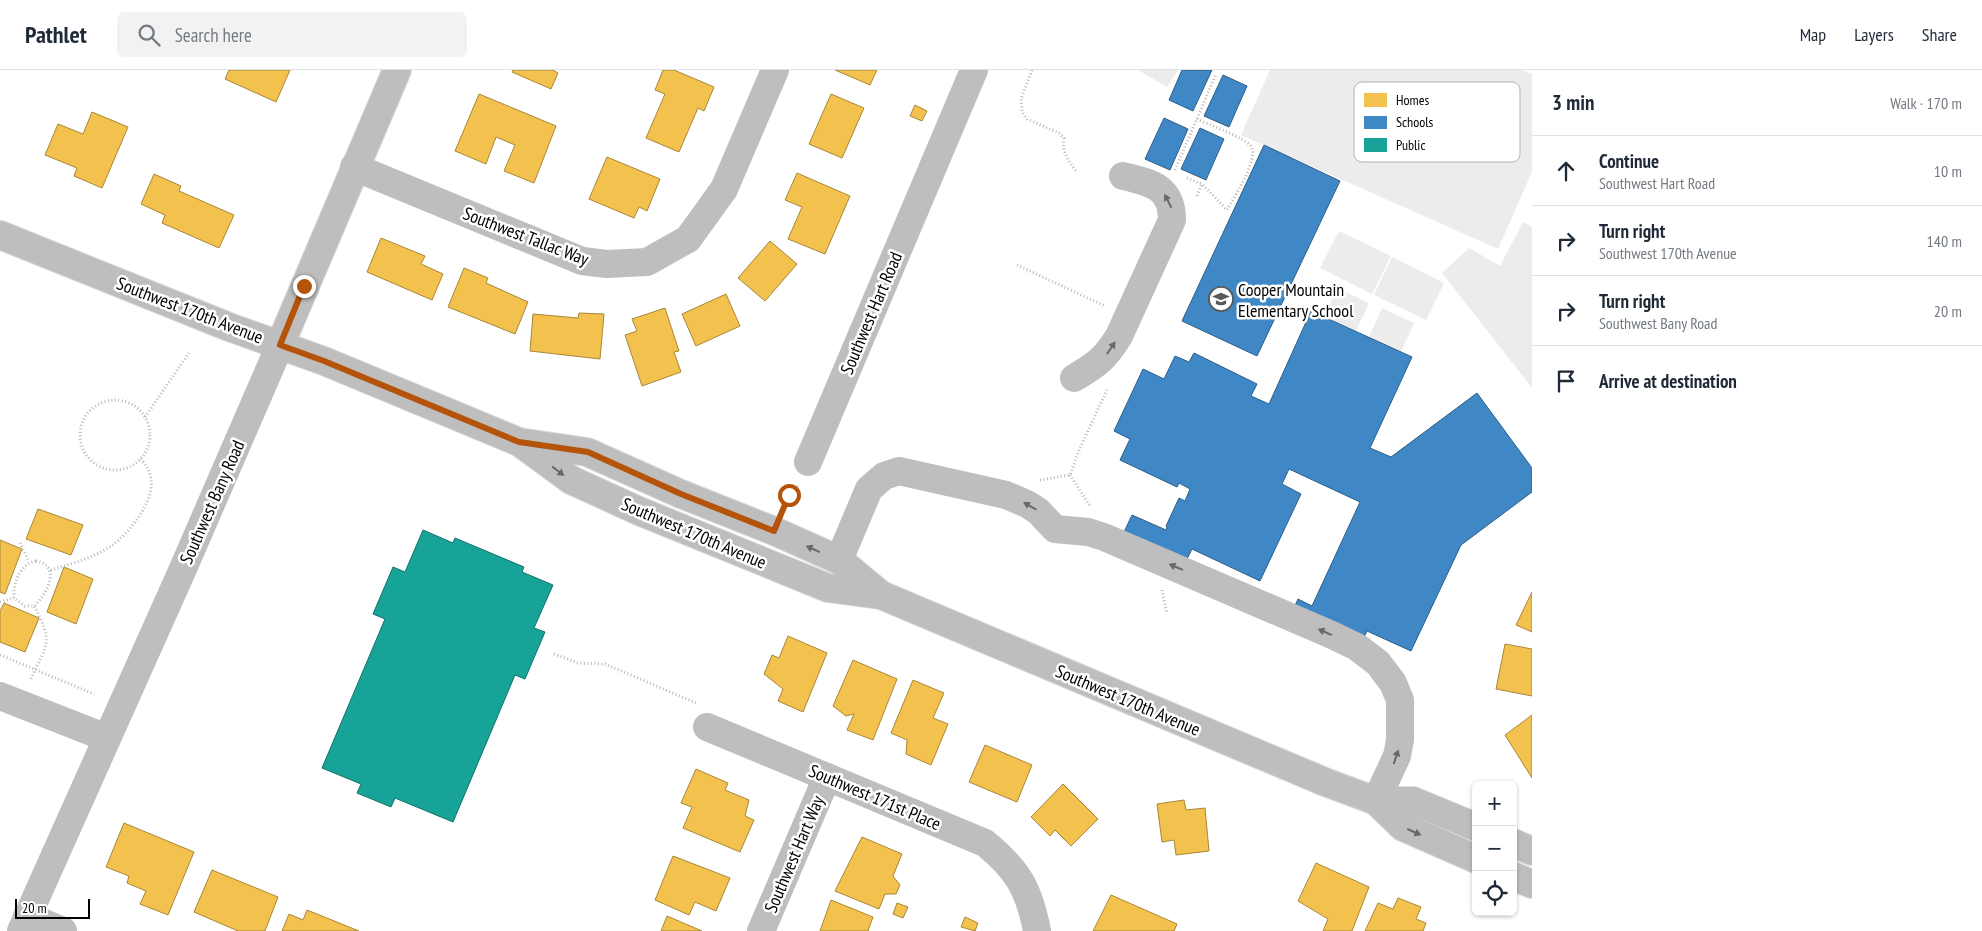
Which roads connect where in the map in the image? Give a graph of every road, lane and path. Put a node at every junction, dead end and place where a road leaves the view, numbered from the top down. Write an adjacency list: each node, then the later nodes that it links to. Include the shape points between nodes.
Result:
1 (397, 70): 6 (main road, Southwest Bany Road)
2 (775, 70): 6 (main road, Southwest Tallac Way, via 724,189 688,239 647,262 608,264 582,260)
3 (974, 70): 19 (main road, Southwest Hart Road)
4 (1032, 70): 7 (path, via 1022,99 1022,112 1027,120 1064,138 1066,156)
5 (1197, 119): 9 (path, via 1240,139 1250,146 1254,154 1227,210)
6 (354, 167): 13 (main road, Southwest Bany Road)
7 (1076, 171)
8 (1124, 176): 12 (main road, one-way to 8, via 1172,220 1172,209 1161,190)
9 (1202, 184)
10 (0, 235): 13 (main road, Southwest 170th Avenue)
11 (1017, 265): 12 (path)
12 (1127, 317): 15 (main road, one-way to 12, via 1107,354)
13 (280, 345): 17 (main road, Southwest 170th Avenue); 35 (main road, Southwest Bany Road)
14 (189, 353): 16 (path)
15 (1074, 378)
16 (145, 418): 18 (path, via 150,439); 18 (path, via 138,408 128,403 105,402 86,416 80,437 89,459 109,470 126,468)
17 (519, 442): 20 (main road, Southwest 170th Avenue, via 588,452); 25 (main road, Southwest 170th Avenue, one-way to 25, via 570,480 640,511 828,588)
18 (141, 459): 24 (path, via 147,467 151,490 133,525 111,546)
19 (806, 473): 20 (path, via 789,495)
20 (774, 531): 22 (main road, Southwest 170th Avenue, one-way to 20)
21 (20, 543): 23 (path)
22 (838, 560): 25 (main road, Southwest 170th Avenue); 37 (main road, one-way to 22, via 1397,756 1400,700 1393,683 1378,663 1357,647 1332,635 1104,536 1055,529 1038,511 1006,495 899,471 884,476 868,489)
23 (29, 562): 24 (path, via 42,562); 26 (path, via 16,579)
24 (51, 570): 28 (path, via 46,591)
25 (881, 596): 37 (main road, Southwest 170th Avenue)
26 (14, 598): 27 (path); 28 (path, via 24,606)
27 (0, 602)
28 (34, 606): 31 (path, via 47,632 48,642)
29 (554, 654): 34 (path, via 578,663 605,664)
30 (0, 655): 31 (path)
31 (36, 670): 32 (path); 33 (path)
32 (94, 694)
33 (10, 700): 35 (main road)
34 (705, 716): 36 (main road, Southwest 171st Place)
35 (107, 738): 44 (main road, Southwest Bany Road)
36 (827, 777): 46 (main road, Southwest Hart Way); 47 (main road, Southwest 171st Place, via 985,843 1008,864 1026,890)
37 (1376, 801): 38 (main road, Southwest 170th Avenue, via 1414,801); 41 (main road, Southwest 170th Avenue, one-way to 41, via 1403,827)
38 (1474, 826)
39 (1517, 845): 40 (main road)
40 (1532, 851)
41 (1472, 857)
42 (1517, 878): 43 (main road)
43 (1532, 884)
44 (24, 924): 45 (main road)
45 (63, 931)
46 (761, 931)
47 (1037, 931)

